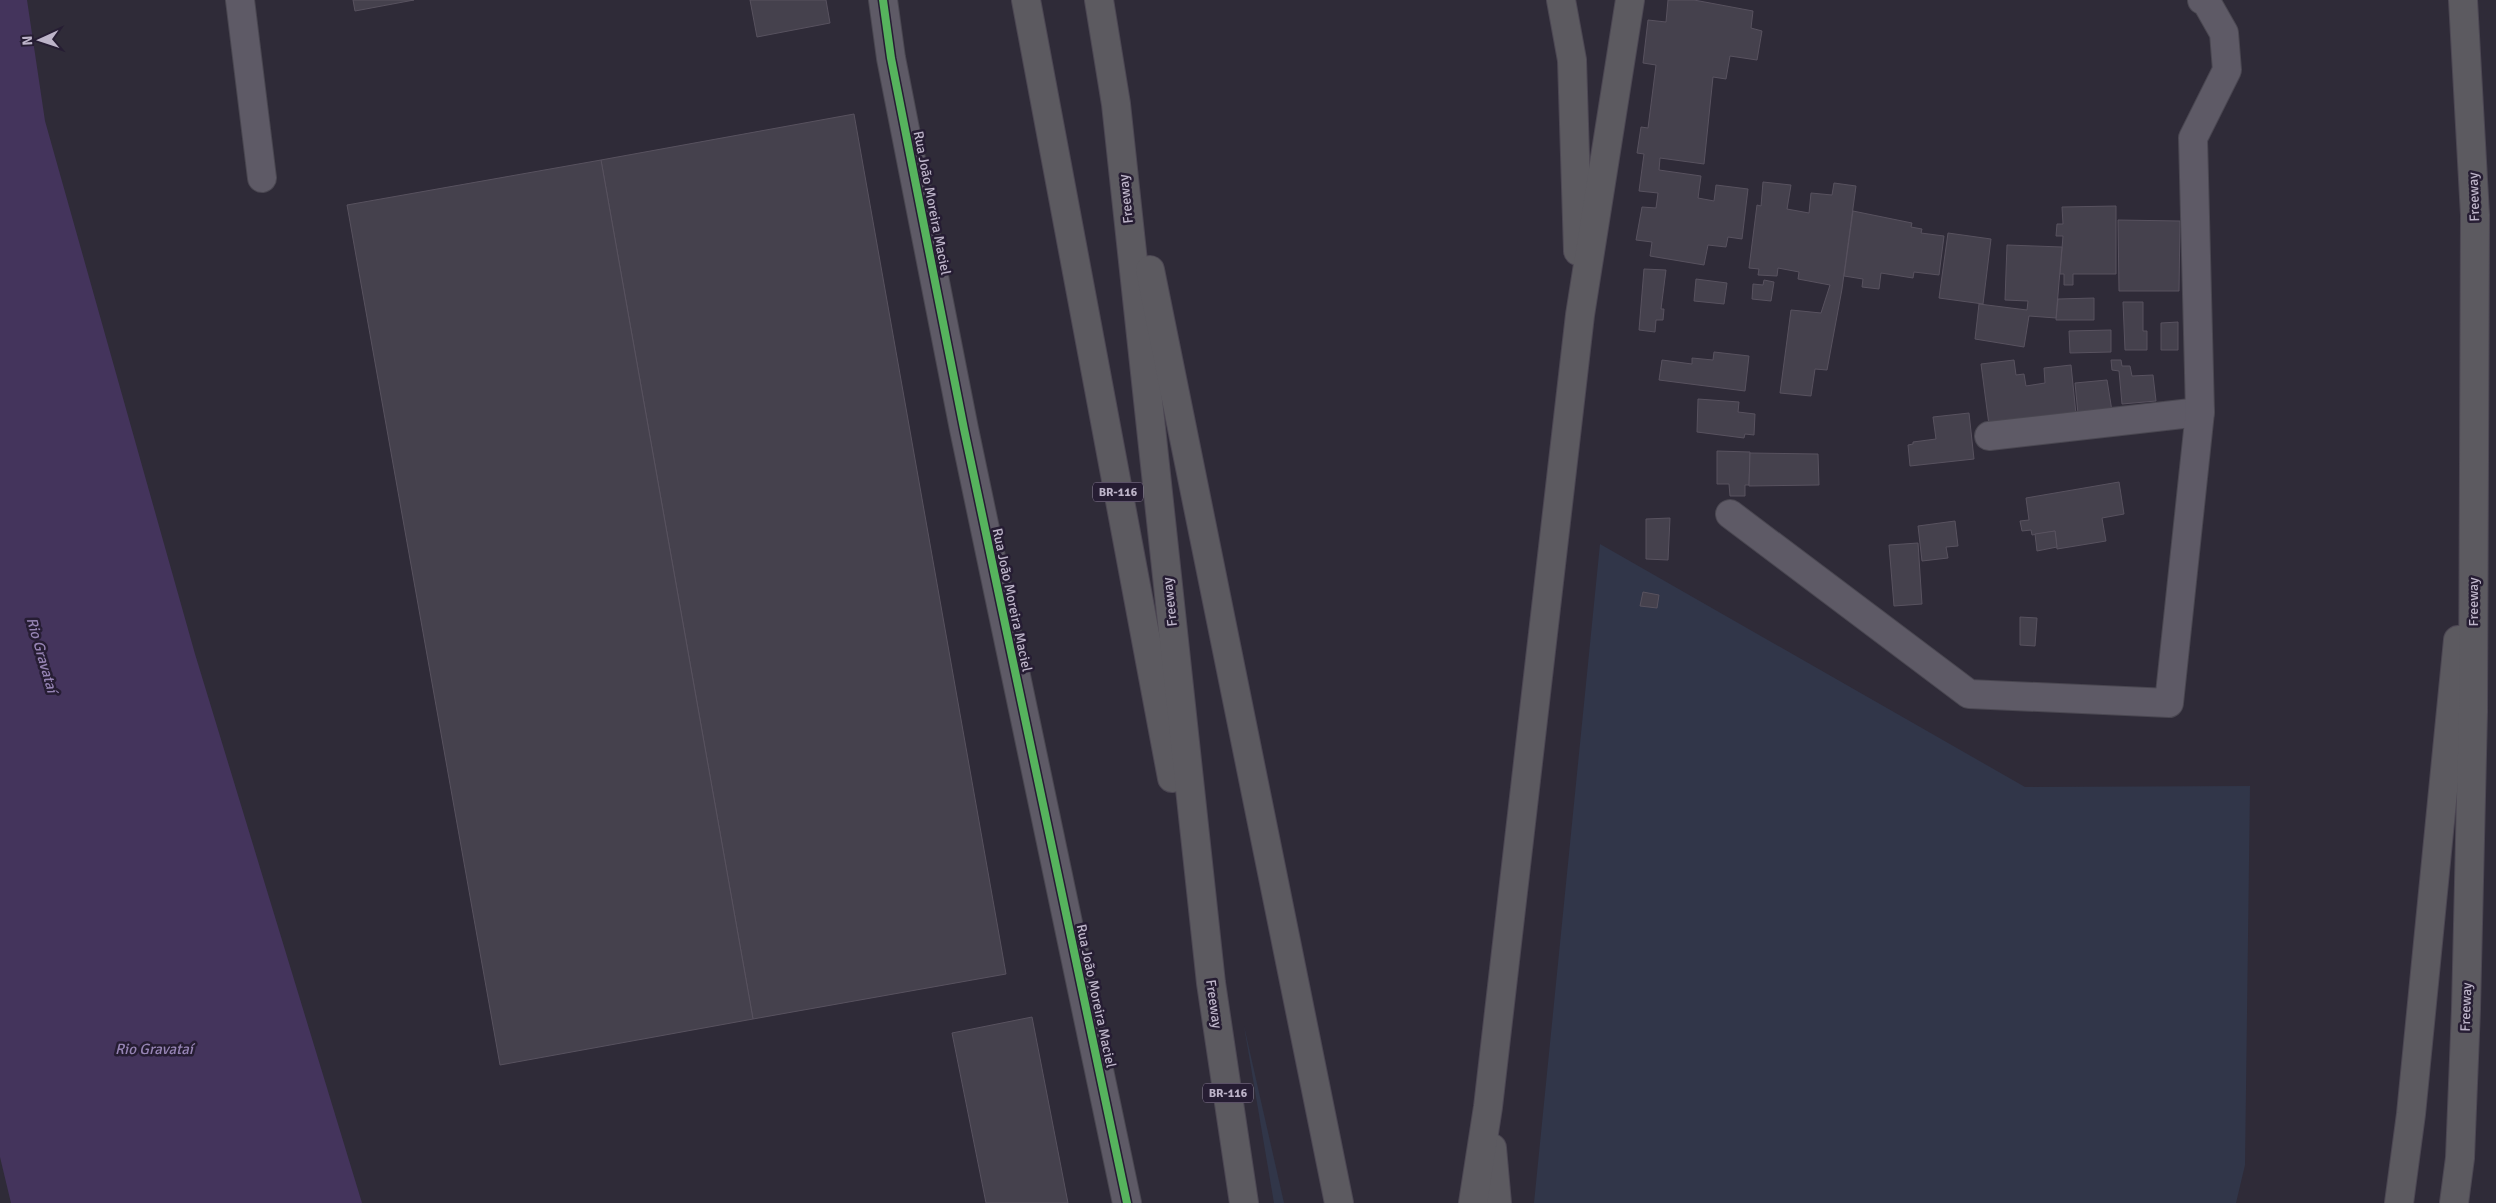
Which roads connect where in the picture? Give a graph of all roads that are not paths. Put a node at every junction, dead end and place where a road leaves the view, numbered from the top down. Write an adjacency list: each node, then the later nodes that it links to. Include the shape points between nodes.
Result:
1 (240, 0): 12 (street)
2 (883, 0): 10 (street, Rua João Moreira Maciel)
3 (901, 0): 10 (street, Rua João Moreira Maciel)
4 (1026, 0): 18 (highway, BR-116)
5 (1099, 0): 11 (highway, Freeway)
6 (1561, 0): 13 (highway, via 1572,60)
7 (1630, 0): 13 (highway)
8 (2202, 0): 14 (street, via 2224,33 2227,70 2193,138)
9 (2463, 0): 16 (highway, Freeway, via 2475,215)
10 (891, 58): 20 (street, Rua João Moreira Maciel, via 964,429)
11 (1116, 104): 18 (highway, Freeway); 22 (highway)
12 (262, 178)
13 (1580, 315): 19 (highway)
14 (2200, 412): 15 (street); 17 (street, via 2170,703 1969,694)
15 (1989, 436)
16 (2473, 480): 25 (highway, via 2411,1114); 26 (highway, Freeway, via 2473,712 2466,1009 2460,1158)
17 (1730, 514)
18 (1211, 983): 21 (highway, Freeway / BR-116)
19 (1488, 1107): 23 (highway); 24 (highway)
20 (1127, 1203)
21 (1244, 1203)
22 (1339, 1203)
23 (1473, 1203)
24 (1497, 1203)
25 (2399, 1203)
26 (2454, 1203)

